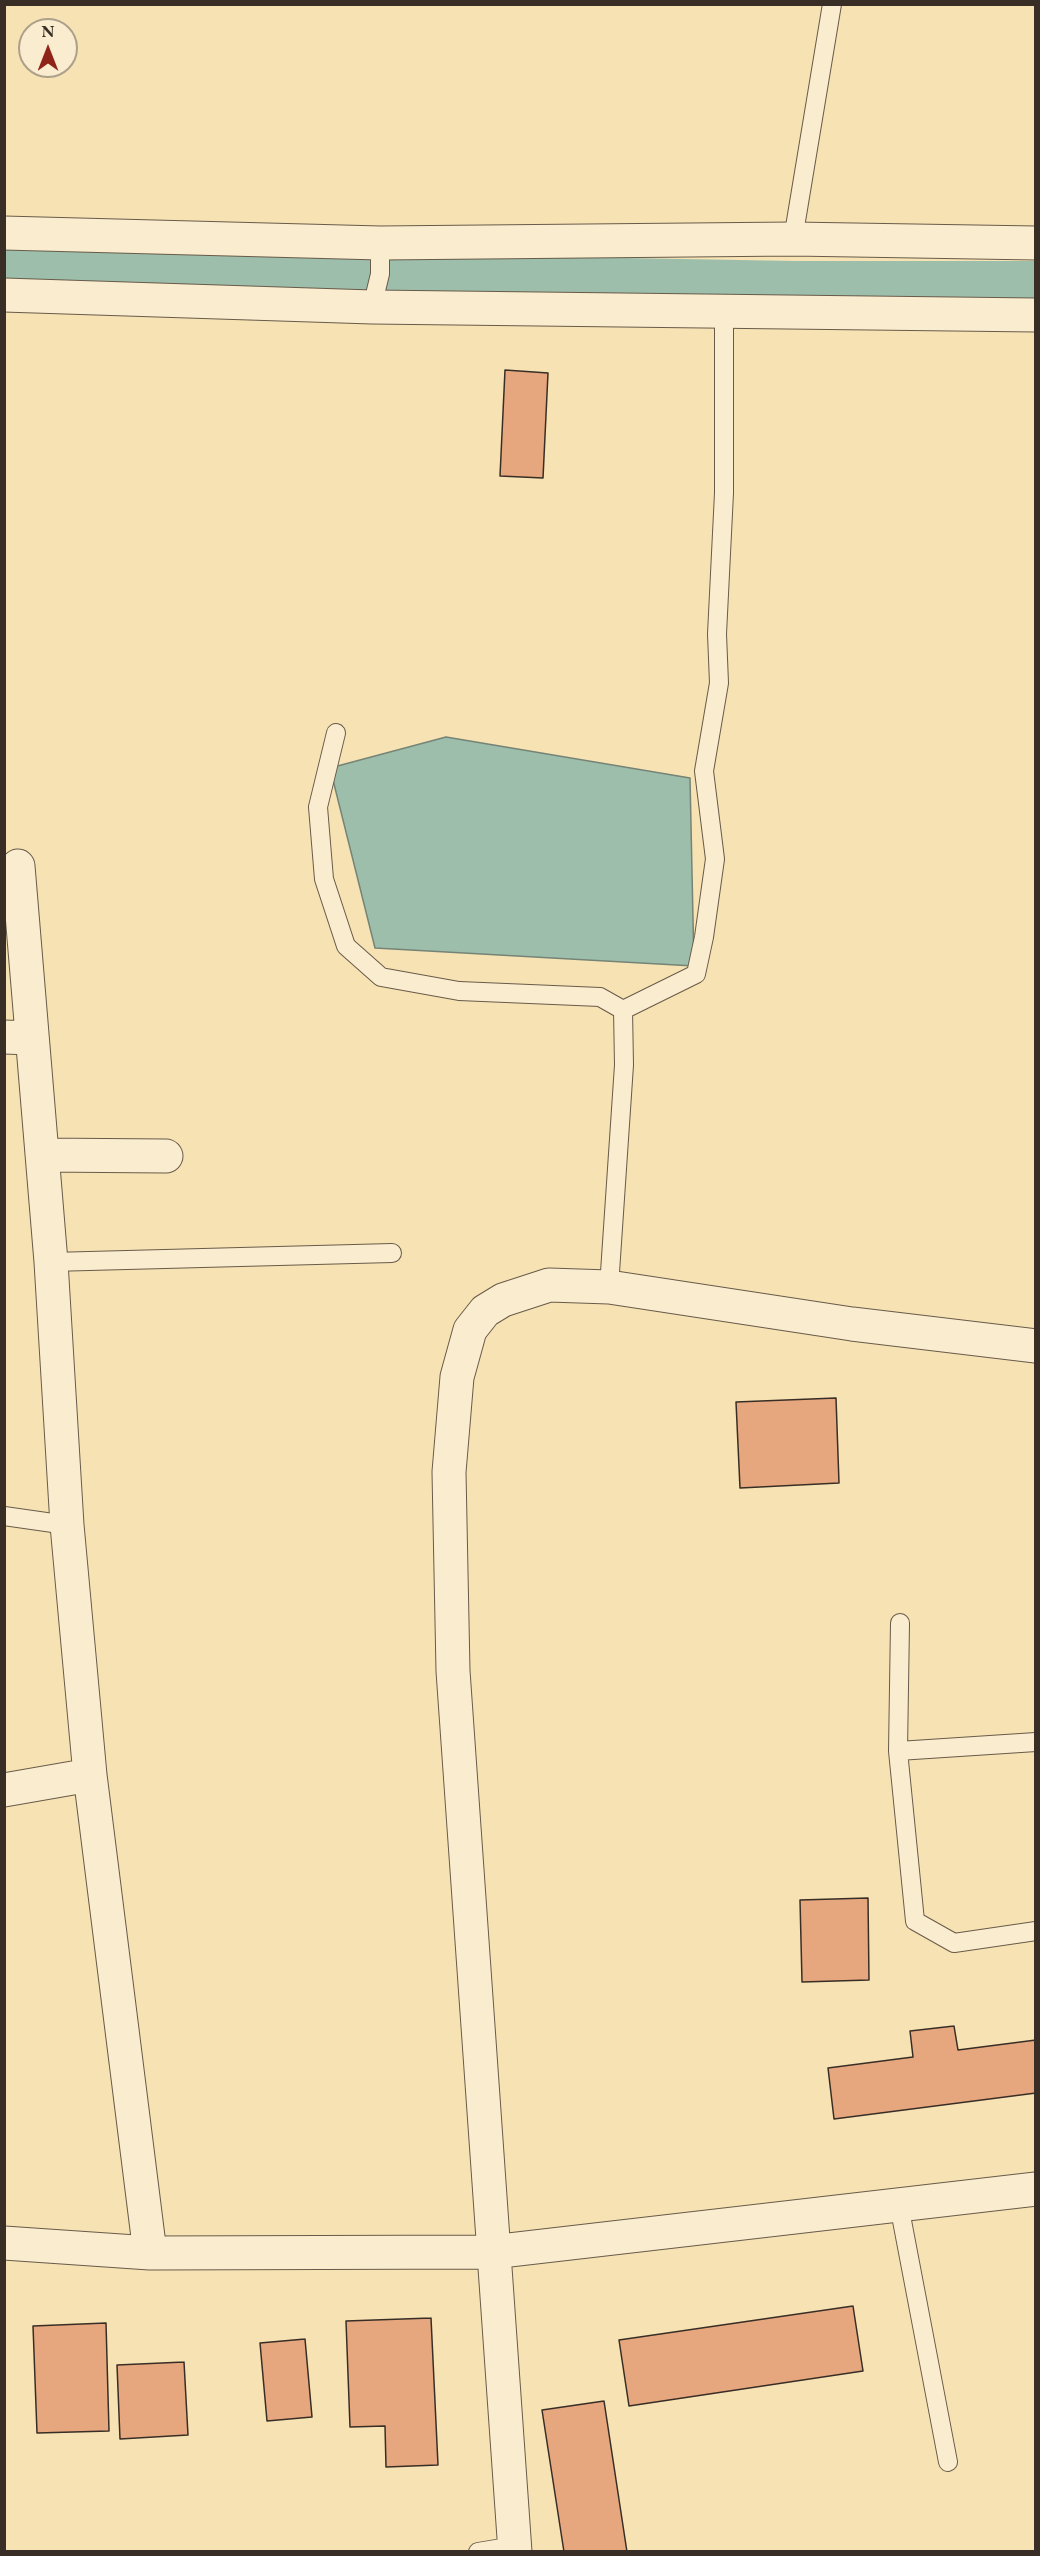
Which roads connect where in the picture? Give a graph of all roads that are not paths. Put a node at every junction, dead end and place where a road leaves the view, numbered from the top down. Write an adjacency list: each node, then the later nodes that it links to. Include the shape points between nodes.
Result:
1 (832, 4): 3 (lane)
2 (4, 233): 4 (street)
3 (793, 239): 4 (street); 5 (street)
4 (380, 243): 7 (lane, via 380,274)
5 (1035, 243)
6 (4, 295): 7 (street)
7 (372, 307): 8 (street)
8 (724, 311): 9 (street); 12 (lane, via 719,683 704,771 715,859 704,937 696,974)
9 (1035, 315)
10 (336, 733): 12 (lane, via 318,807 324,879 346,946 381,977 459,991 600,998)
11 (18, 866): 13 (street)
12 (623, 1010): 18 (lane, via 624,1065)
13 (18, 1037): 14 (street)
14 (42, 1155): 15 (street); 17 (street)
15 (166, 1156)
16 (392, 1253): 17 (lane)
17 (51, 1262): 21 (street)
18 (609, 1287): 19 (street, via 852,1324); 31 (street, via 549,1286 503,1300 485,1311 470,1330 458,1377 448,1472 453,1671)
19 (1035, 1346)
20 (4, 1516): 21 (lane)
21 (67, 1526): 25 (street)
22 (900, 1623): 24 (lane)
23 (1035, 1742): 24 (lane)
24 (898, 1750): 27 (lane, via 915,1921 954,1943)
25 (90, 1774): 26 (street); 32 (street)
26 (4, 1790)
27 (1035, 1931)
28 (1035, 2189): 29 (street)
29 (899, 2205): 31 (street); 33 (lane)
30 (4, 2243): 32 (street)
31 (492, 2252): 32 (street); 34 (street)
32 (150, 2253)
33 (948, 2462)
34 (515, 2549): 35 (lane)
35 (478, 2552)

